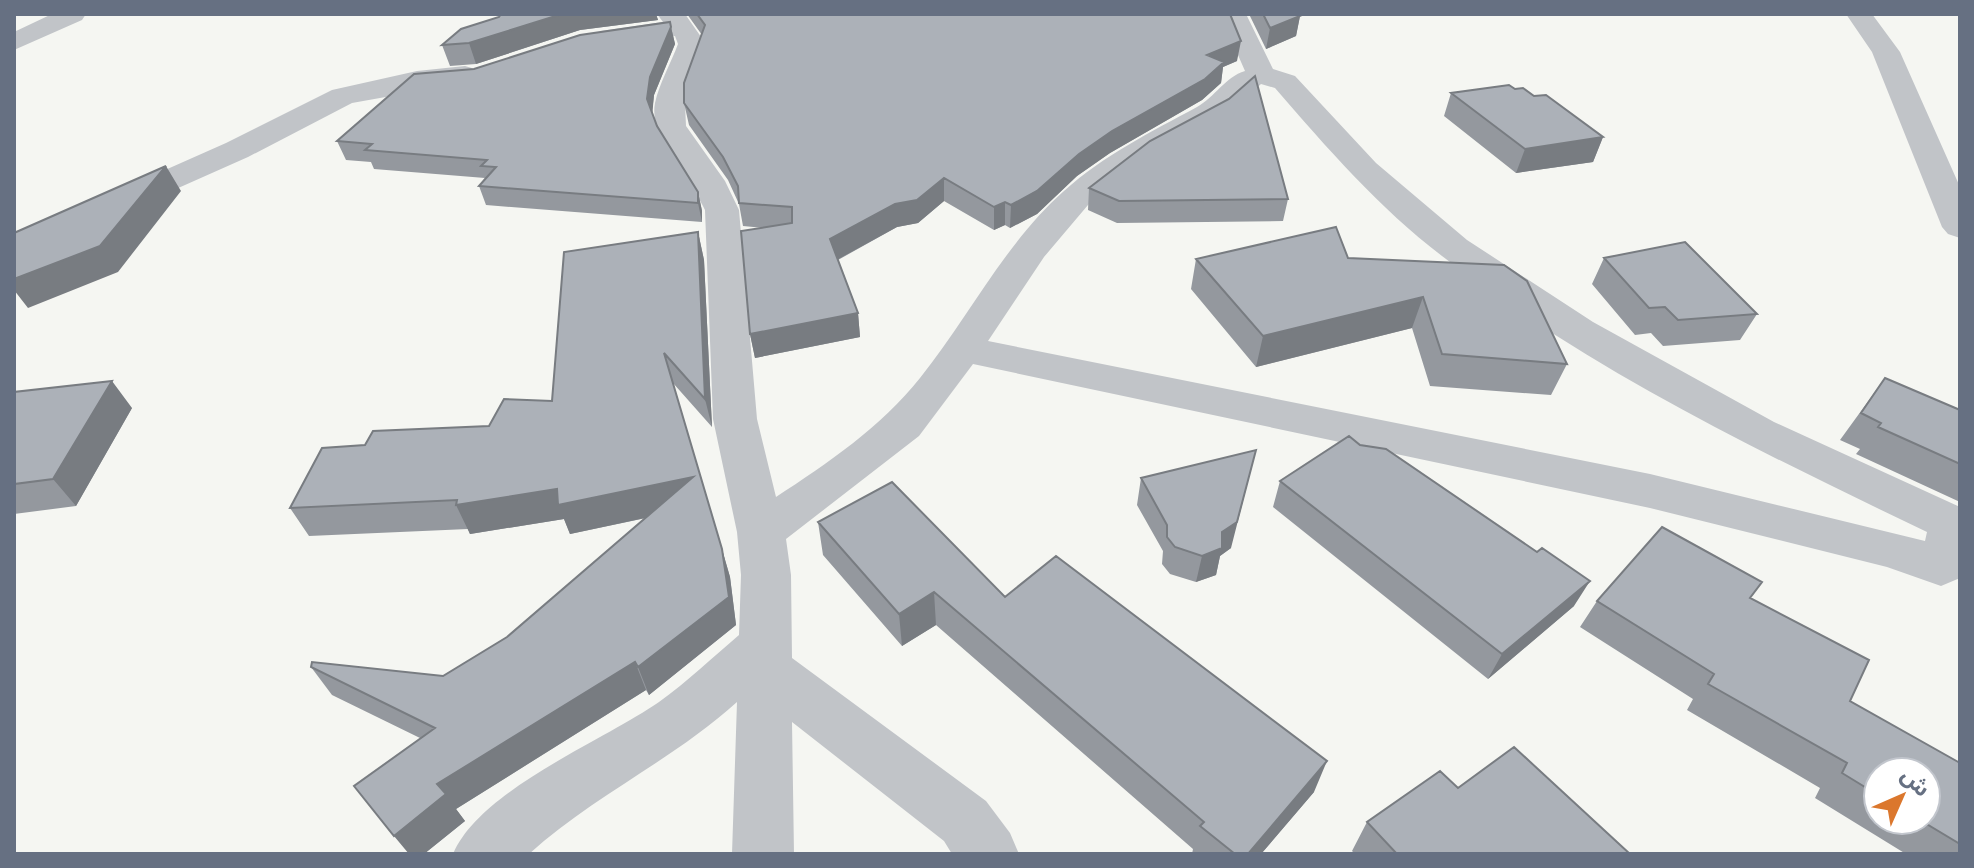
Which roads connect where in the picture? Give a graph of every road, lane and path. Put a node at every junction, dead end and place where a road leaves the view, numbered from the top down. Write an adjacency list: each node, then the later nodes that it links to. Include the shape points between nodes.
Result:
1 (73, 14): 6 (street)
2 (1233, 14): 8 (street)
3 (1859, 14): 9 (street)
4 (677, 20): 5 (street); 13 (street, via 692,44 670,104 670,126 722,210 735,419)
5 (580, 41)
6 (14, 42)
7 (490, 72): 11 (street, via 343,96)
8 (1261, 75): 12 (street, via 1245,80 1213,111 1135,153 1076,198 1030,250); 14 (street, via 1285,82 1364,170 1454,248 1579,331)
9 (1945, 159): 10 (street)
10 (1960, 227)
11 (14, 250)
12 (962, 349): 13 (street, via 904,425); 14 (street, via 1650,491 1894,550)
13 (761, 532): 15 (street)
14 (1954, 551)
15 (764, 656): 16 (street, via 679,719 536,809); 17 (street); 18 (street, via 965,821)
16 (484, 854)
17 (763, 854)
18 (988, 854)

